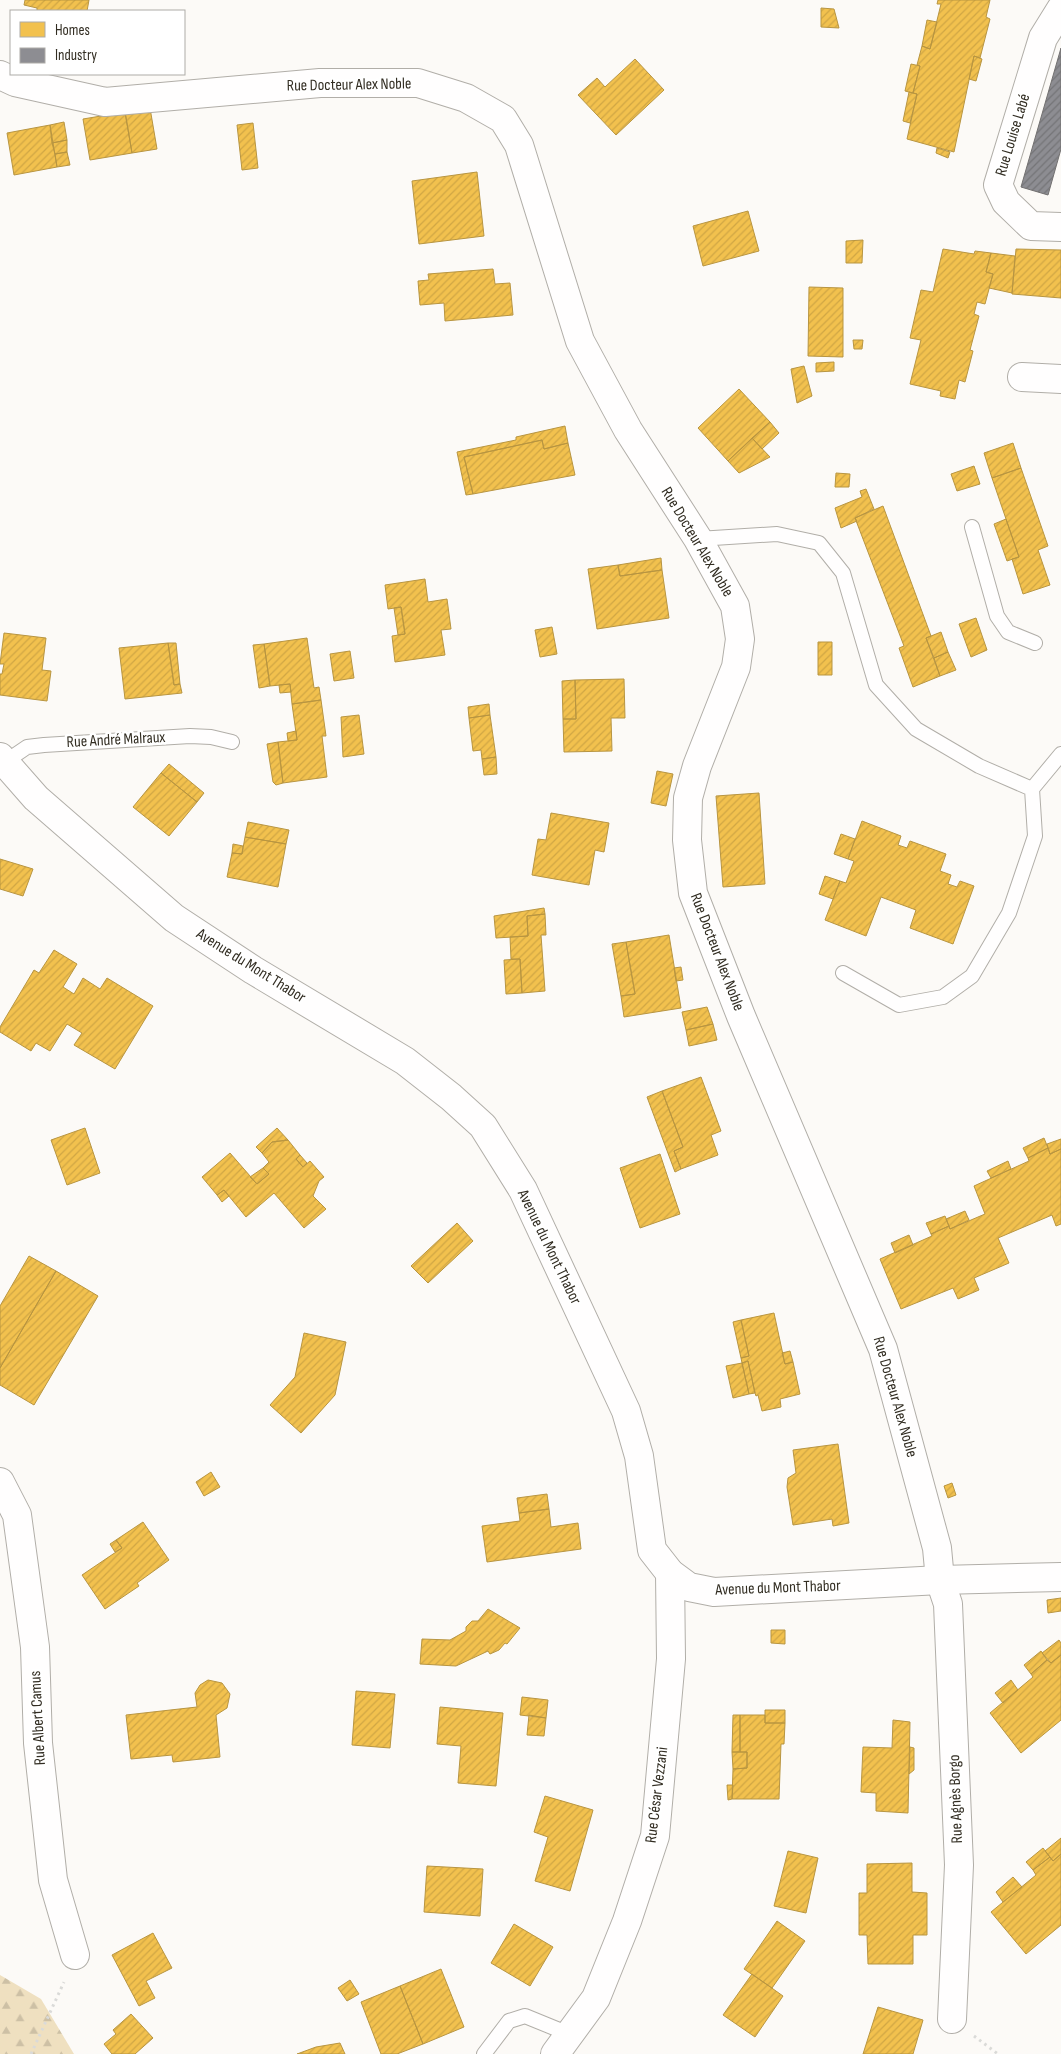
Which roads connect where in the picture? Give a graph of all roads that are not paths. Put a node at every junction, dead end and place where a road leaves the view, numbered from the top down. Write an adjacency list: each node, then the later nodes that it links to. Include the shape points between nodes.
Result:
1 (1061, 9): 3 (street, Rue Louise Labé, via 1043,38 998,185 1006,202 1031,226)
2 (0, 76): 7 (street, Rue Docteur Alex Noble, via 105,102 320,83 418,83 466,98 503,119 519,145 580,341 628,430)
3 (1061, 227)
4 (1022, 377): 5 (street)
5 (1061, 379)
6 (972, 527): 8 (lane, via 997,616 1008,632)
7 (698, 539): 12 (lane, via 777,534 820,544 843,573 876,685 916,729 979,766); 17 (street, Rue Docteur Alex Noble, via 735,606 740,639 736,667 697,766 688,798 687,840 692,893 741,1016 884,1349 937,1548)
8 (1035, 643)
9 (232, 742): 11 (lane, Rue André Malraux, via 190,736 44,745 27,747)
10 (1061, 754): 12 (lane)
11 (2, 759): 15 (street, Avenue du Mont Thabor, via 36,798 174,918 253,970 405,1061 483,1126 523,1190 626,1411 639,1456 652,1550)
12 (1032, 789): 13 (lane, via 1035,836 1009,913 972,976 943,997 899,1005)
13 (843, 973)
14 (0, 1482): 18 (street, Rue Albert Camus, via 17,1515 35,1647 38,1743 53,1880)
15 (670, 1573): 17 (street, Avenue du Mont Thabor, via 689,1587 714,1592); 20 (street, Rue César Vezzani, via 671,1659 655,1836 627,1921 596,1998)
16 (1061, 1577): 17 (street, Avenue du Mont Thabor)
17 (940, 1580): 19 (street, Rue Agnès Borgo, via 948,1614 959,1865)
18 (75, 1955)
19 (952, 2019)
20 (562, 2044): 21 (lane, via 524,2016 510,2021)
21 (484, 2054)

